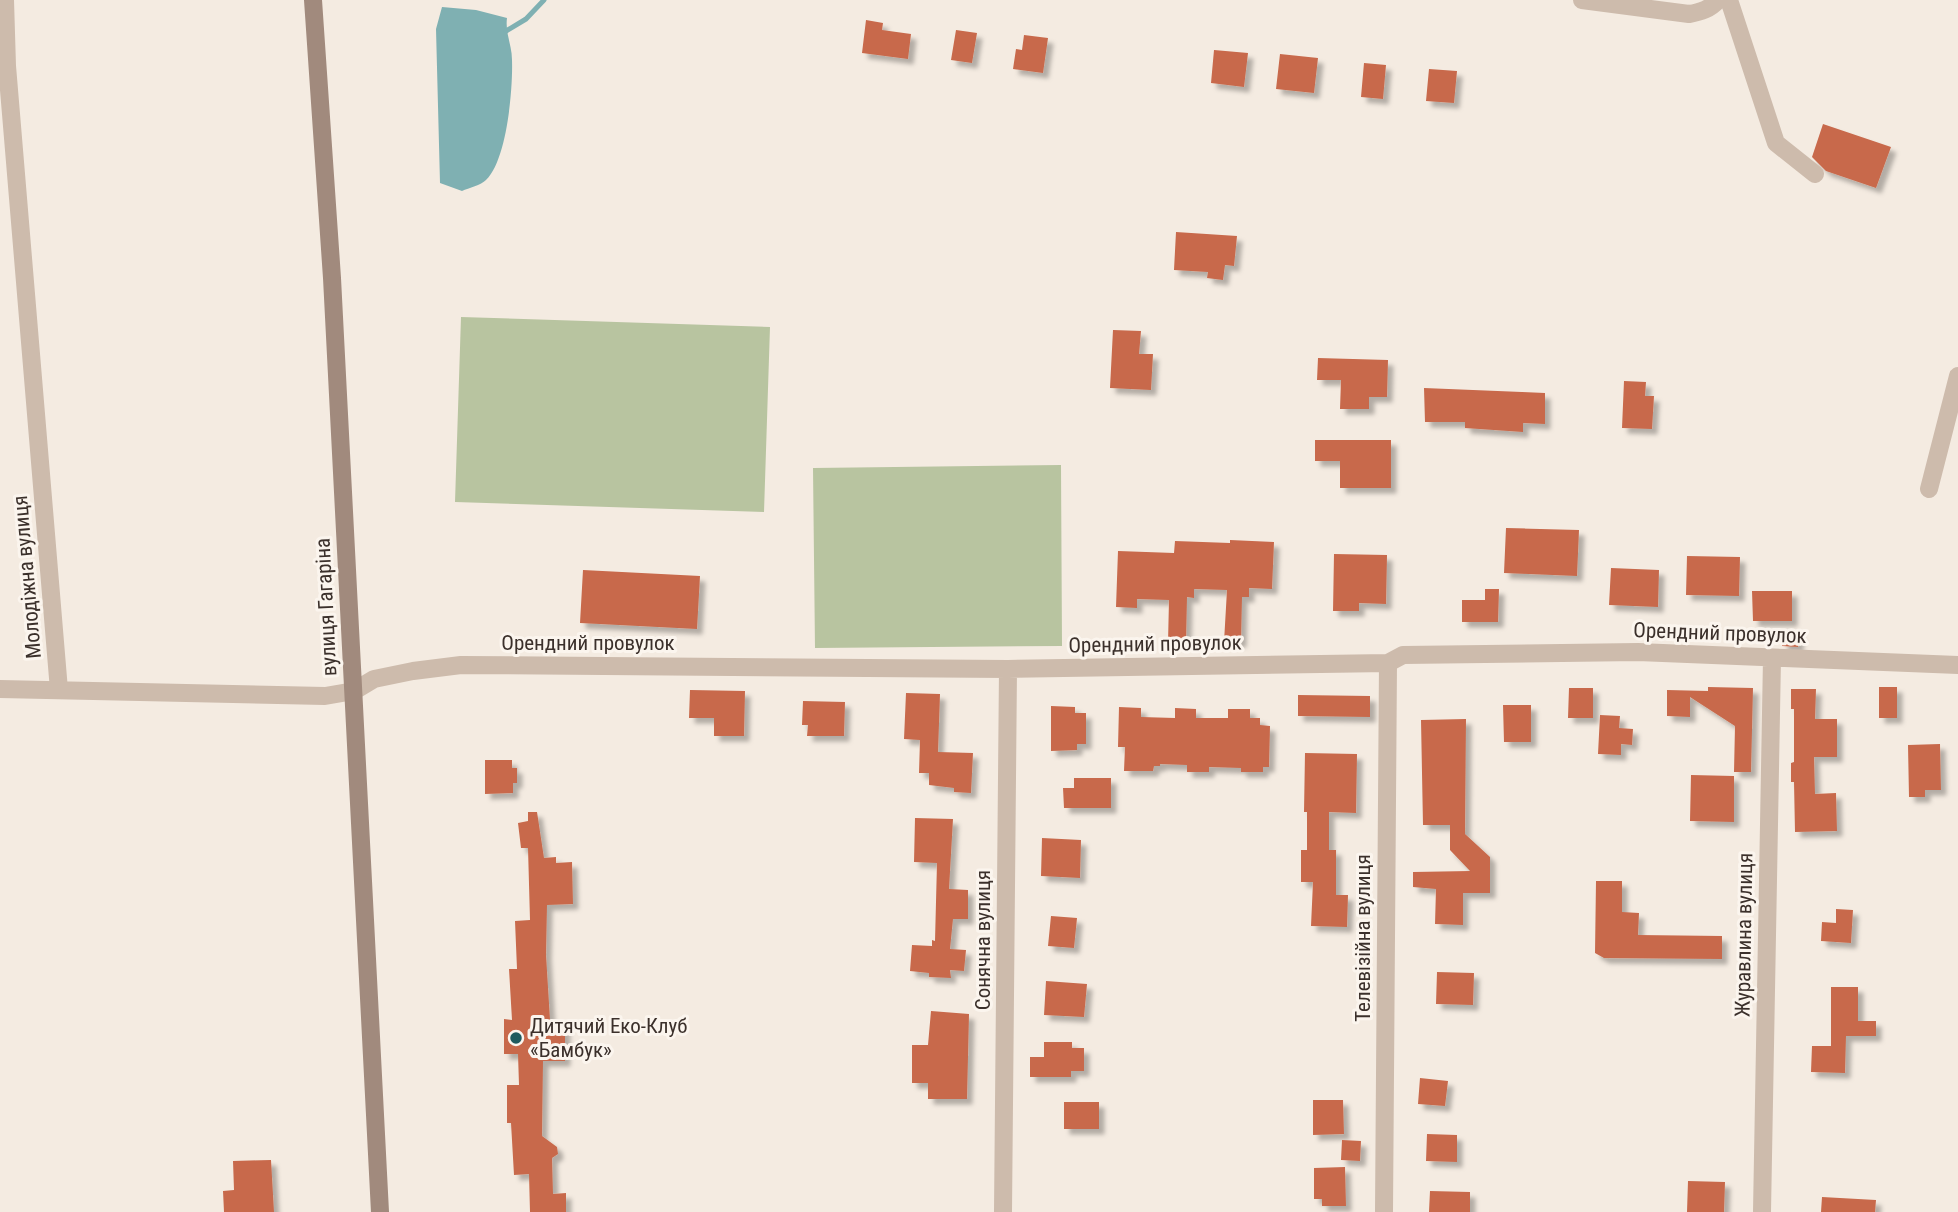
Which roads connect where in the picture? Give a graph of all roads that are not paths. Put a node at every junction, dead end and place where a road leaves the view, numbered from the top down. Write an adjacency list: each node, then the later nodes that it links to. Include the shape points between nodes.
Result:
1 (5, 0): 14 (street, Молодіжна вулиця)
2 (313, 0): 15 (street, вулиця Гагаріна)
3 (1582, 0): 4 (street, via 1689,14 1712,7)
4 (1718, 0)
5 (1729, 0): 6 (street, via 1776,144)
6 (1815, 174)
7 (1958, 376): 8 (street)
8 (1929, 489)
9 (1772, 658): 10 (street, Орендний провулок, via 1637,652 1403,654); 11 (street, Орендний провулок); 19 (street, Журавлина вулиця)
10 (1388, 663): 12 (street, Орендний провулок); 18 (street, Телевізійна вулиця)
11 (1958, 665)
12 (1008, 669): 15 (street, Орендний провулок, via 461,665 374,679); 17 (street, Сонячна вулиця)
13 (0, 689): 14 (street, Молодіжна вулиця)
14 (59, 690): 15 (street, Молодіжна вулиця, via 325,696)
15 (354, 691): 16 (street, вулиця Гагаріна)
16 (380, 1212)
17 (1003, 1212)
18 (1384, 1212)
19 (1762, 1212)

